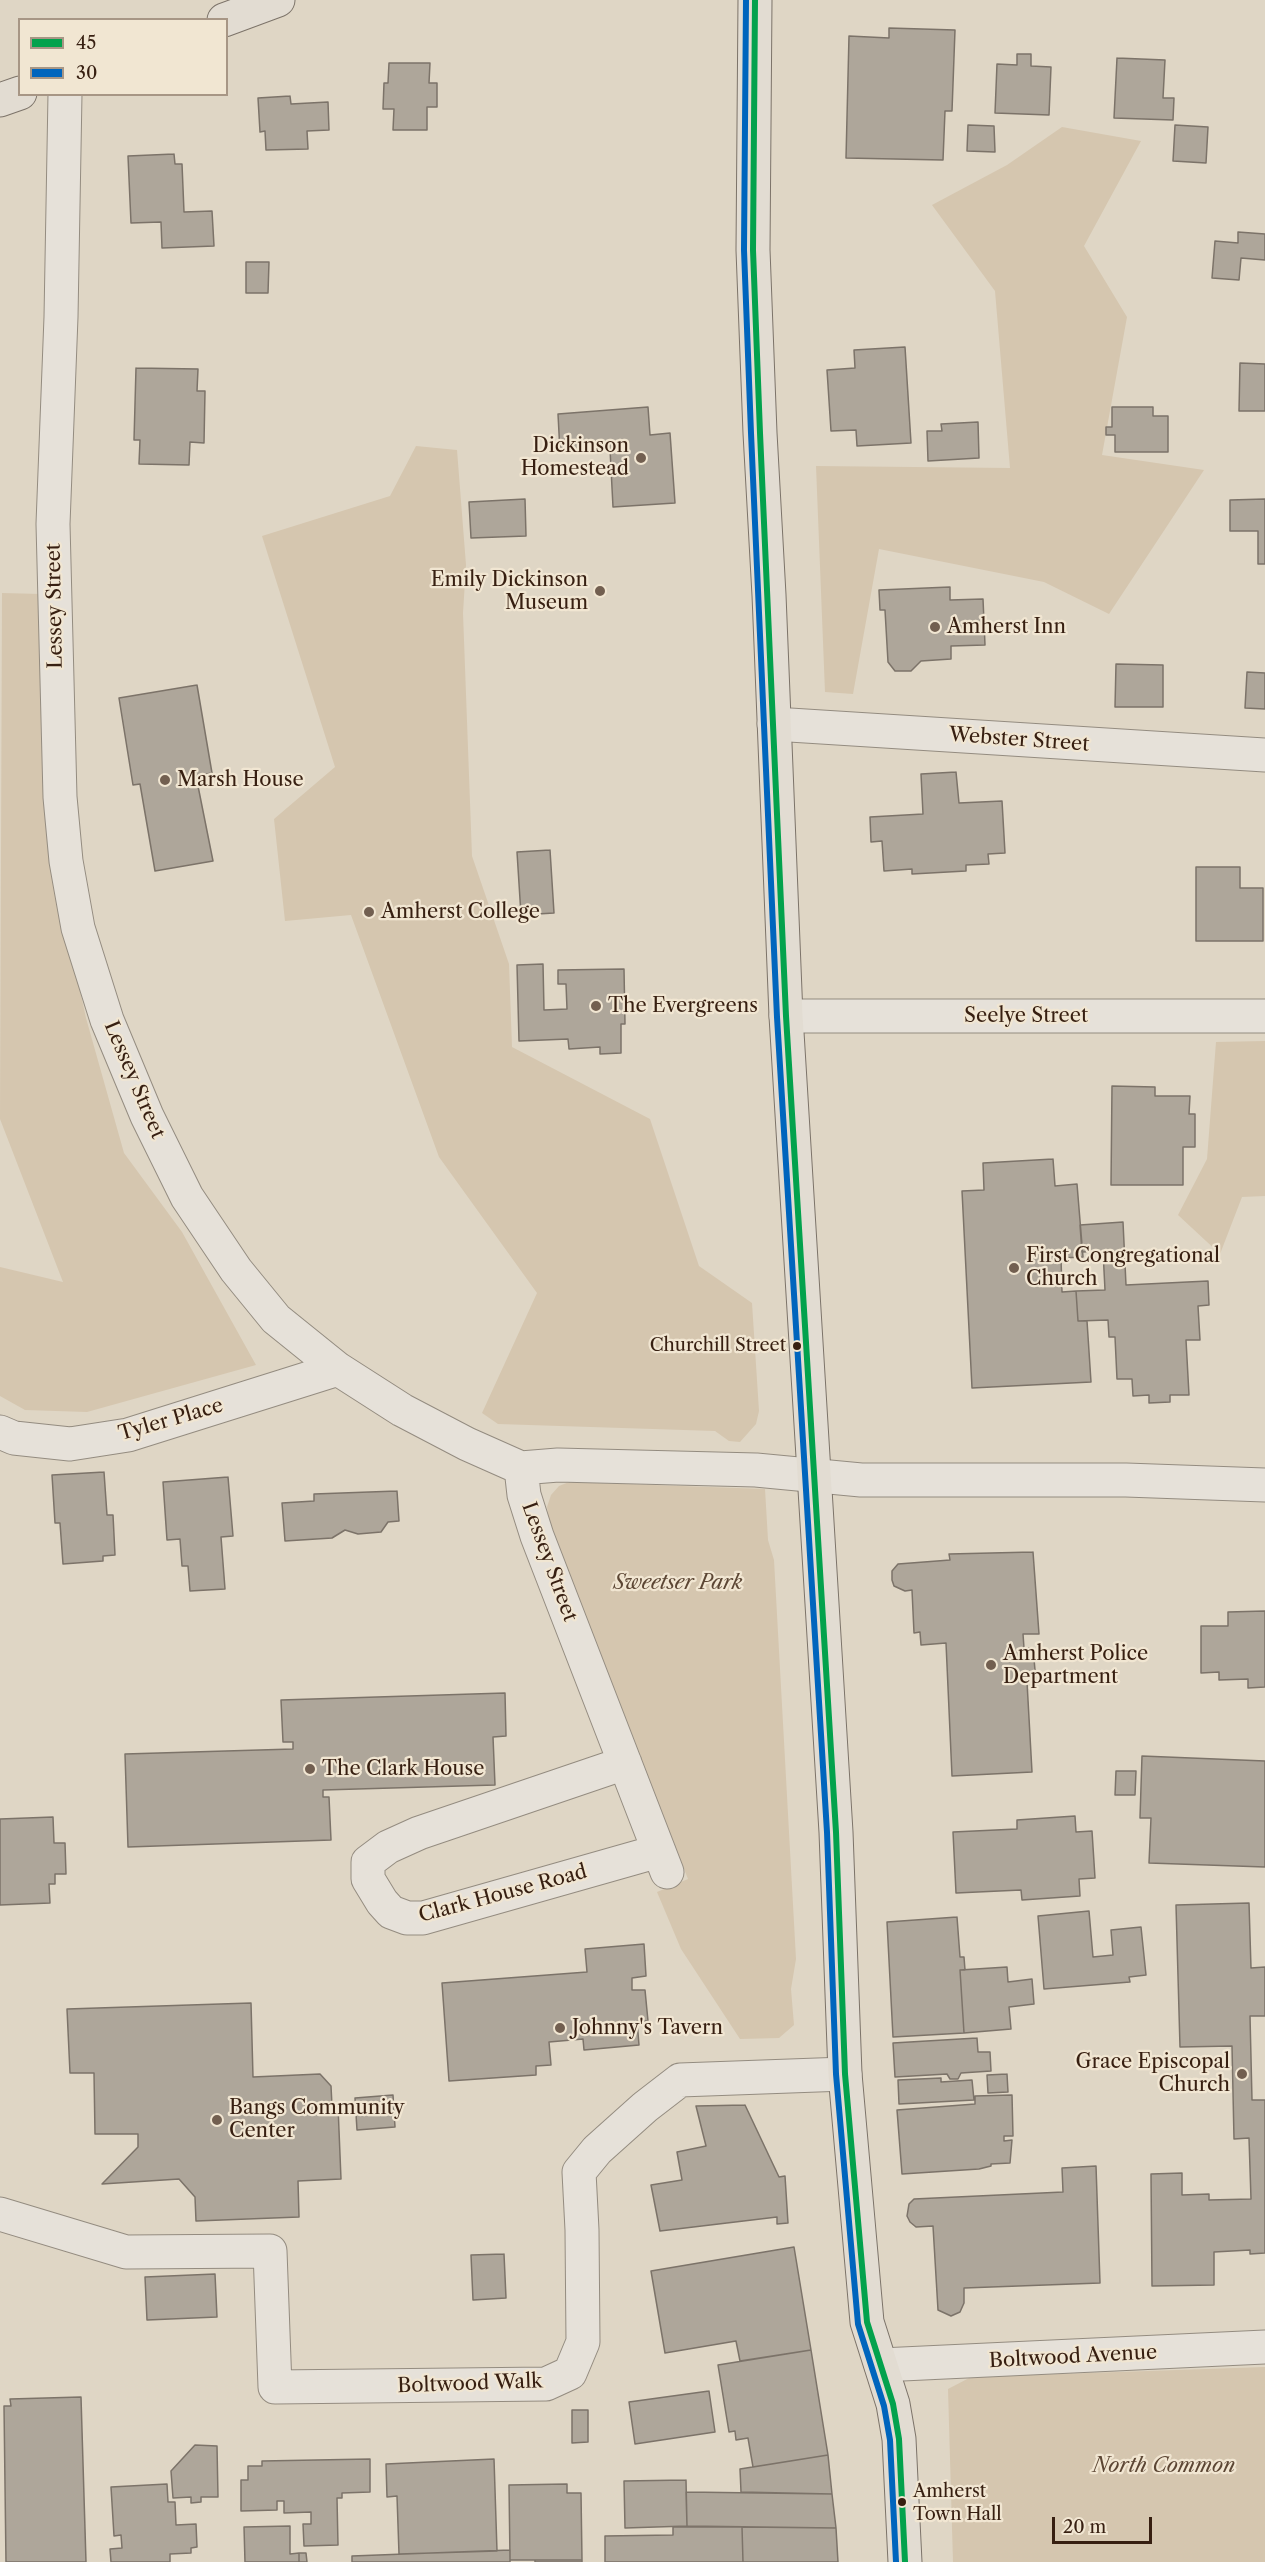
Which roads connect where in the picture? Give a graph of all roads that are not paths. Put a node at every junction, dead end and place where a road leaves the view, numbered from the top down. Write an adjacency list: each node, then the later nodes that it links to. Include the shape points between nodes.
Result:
1 (278, 0): 3 (main road)
2 (754, 0): 7 (main road, via 753,250)
3 (228, 19)
4 (18, 94): 6 (main road)
5 (65, 96): 11 (street, Lessey Street, via 54,524 60,797 78,928 107,1020 147,1116 187,1197 236,1270 276,1319)
6 (0, 100)
7 (774, 724): 8 (street, Webster Street); 9 (main road)
8 (1265, 755)
9 (786, 1016): 10 (street, Seelye Street); 14 (main road)
10 (1265, 1016)
11 (338, 1369): 12 (street, Tyler Place, via 128,1435 70,1443 14,1438); 13 (street, Lessey Street, via 402,1410)
12 (0, 1432)
13 (521, 1468): 14 (street, via 558,1465 756,1470); 16 (street, Lessey Street, via 524,1495 537,1536)
14 (813, 1476): 15 (street, via 861,1480 1126,1480); 18 (main road, via 836,1832)
15 (1265, 1485)
16 (625, 1763): 17 (street, Lessey Street); 17 (street, Clark House Road, via 409,1837 368,1862 368,1879 391,1912 423,1918)
17 (663, 1861)
18 (845, 2074): 19 (street, Boltwood Walk, via 680,2080 597,2150 579,2172 583,2342 570,2373 546,2384 275,2387 270,2251 126,2252); 21 (main road, via 867,2322)
19 (0, 2214)
20 (1265, 2347): 21 (street, Boltwood Avenue)
21 (882, 2365): 22 (main road, via 899,2439)
22 (905, 2562)

